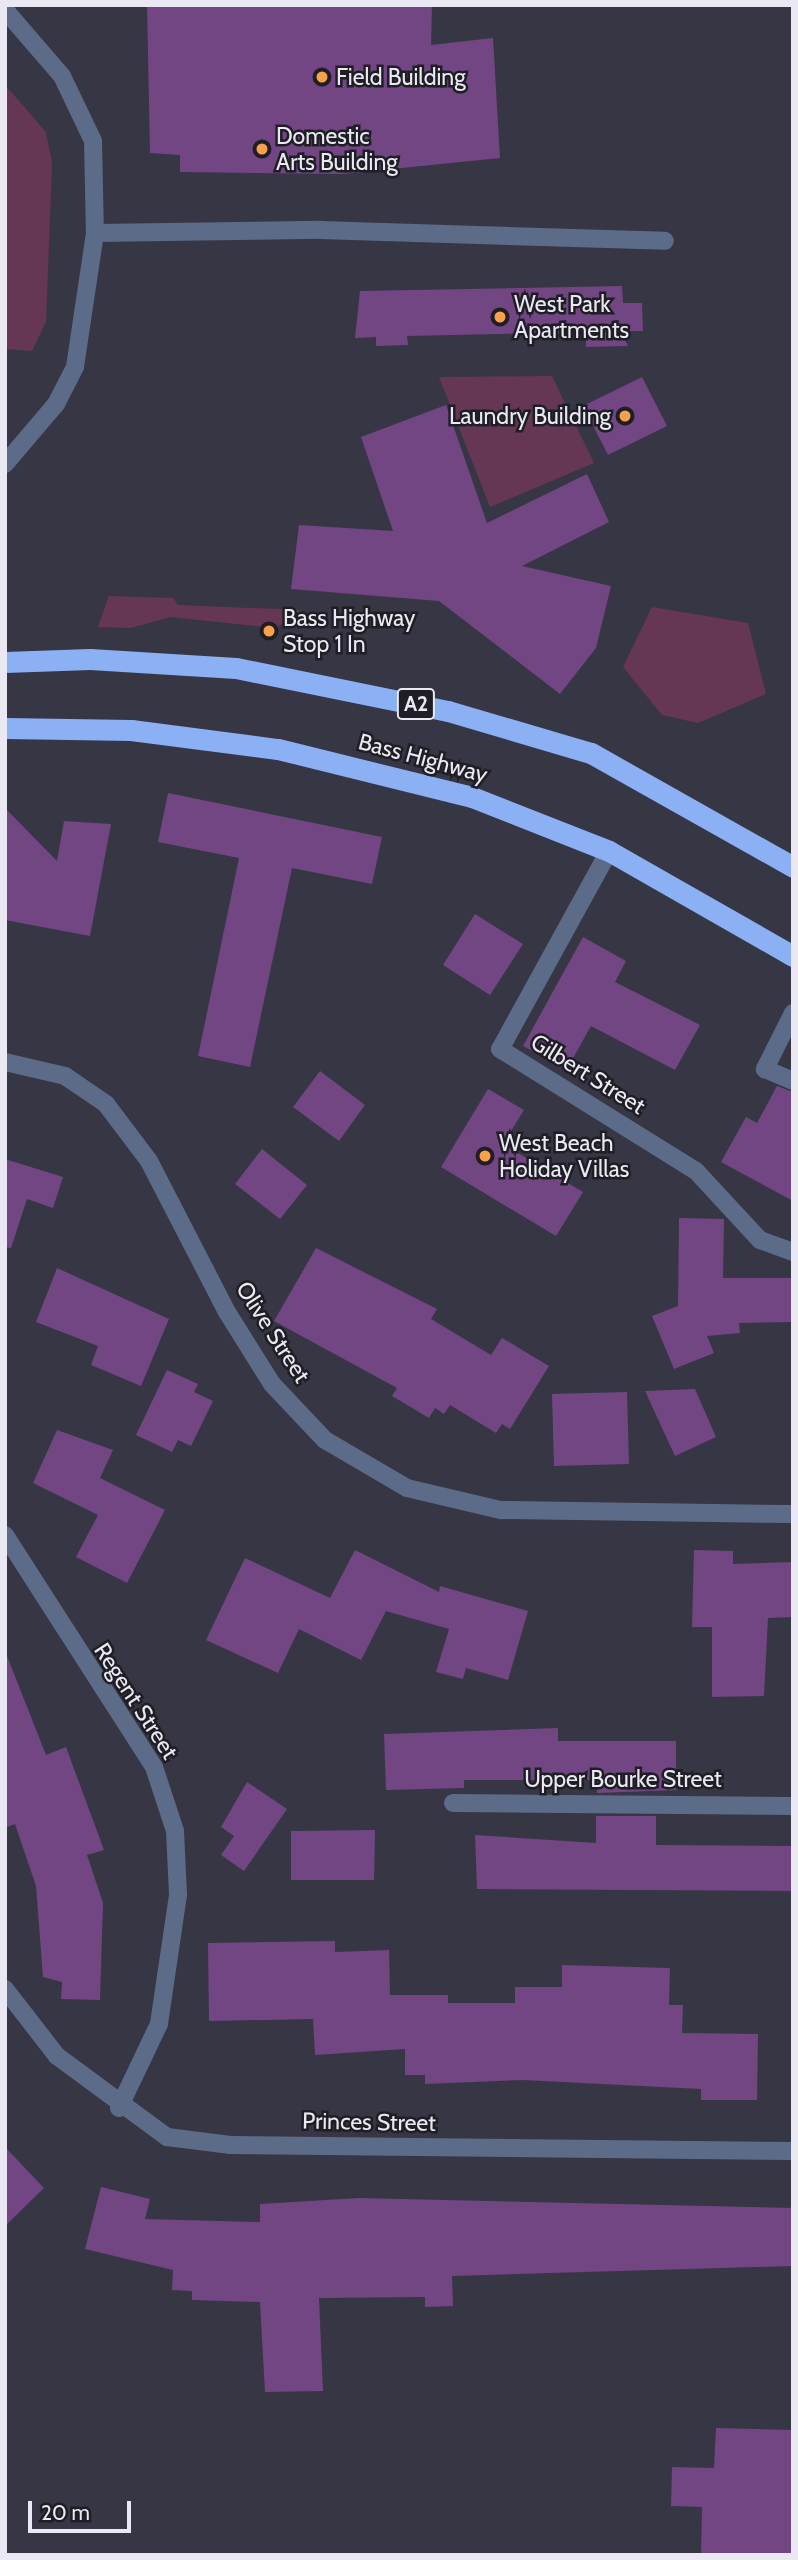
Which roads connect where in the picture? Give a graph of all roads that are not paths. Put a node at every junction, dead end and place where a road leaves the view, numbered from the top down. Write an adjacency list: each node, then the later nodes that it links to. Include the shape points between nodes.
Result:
1 (5, 10): 2 (street, via 62,76 93,141)
2 (94, 233): 3 (street, via 320,230); 4 (street, via 75,367 56,404)
3 (665, 241)
4 (23, 440): 5 (street); 6 (street)
5 (5, 452)
6 (5, 464)
7 (5, 662): 10 (highway, A2, via 90,659 236,668 448,711 592,753)
8 (5, 728): 9 (highway, Bass Highway, via 131,730 278,749 472,797)
9 (609, 851): 11 (highway, Bass Highway); 15 (street, Gilbert Street, via 500,1048 696,1171 760,1240)
10 (793, 867)
11 (793, 956)
12 (793, 1013): 14 (street, via 765,1069)
13 (5, 1062): 16 (street, Olive Street, via 65,1076 106,1104 149,1161 227,1312 272,1384 325,1440 407,1488 501,1510)
14 (793, 1081)
15 (793, 1252)
16 (793, 1514)
17 (5, 1535): 21 (street, Regent Street, via 154,1767 175,1831 178,1895 159,2024)
18 (453, 1803): 19 (street, Upper Bourke Street)
19 (793, 1806)
20 (5, 1989): 21 (street, Princes Street, via 57,2056)
21 (119, 2108): 22 (street, Princes Street, via 167,2137 230,2145)
22 (793, 2151)

